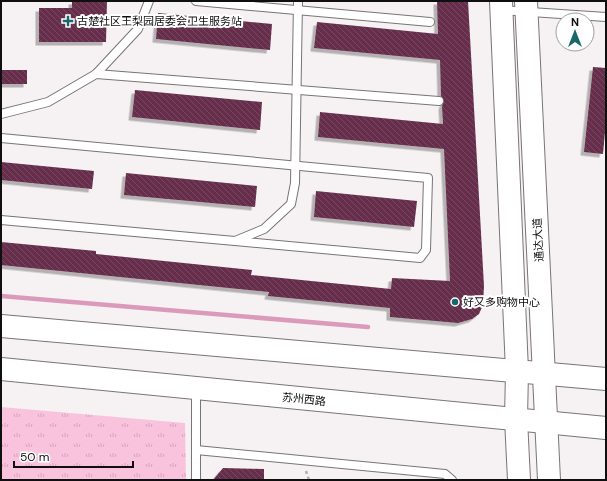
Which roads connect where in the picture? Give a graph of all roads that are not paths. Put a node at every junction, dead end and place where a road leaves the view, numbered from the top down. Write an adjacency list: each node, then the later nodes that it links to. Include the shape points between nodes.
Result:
1 (149, 1): 9 (lane, via 138,29)
2 (196, 1): 6 (lane)
3 (298, 1): 6 (lane)
4 (501, 5): 5 (lane); 19 (main road)
5 (526, 6): 7 (lane); 20 (main road, 通达大道)
6 (298, 10): 8 (lane); 10 (lane)
7 (606, 16)
8 (430, 22)
9 (96, 74): 10 (lane); 12 (lane, via 48,102)
10 (296, 90): 11 (lane); 14 (lane)
11 (439, 101)
12 (1, 114)
13 (1, 138): 14 (lane)
14 (295, 166): 16 (lane, via 291,204 264,228); 16 (lane, via 428,178 426,250 420,258)
15 (1, 220): 16 (lane)
16 (235, 241)
17 (1, 326): 19 (main road)
18 (1, 369): 22 (main road, 苏州西路)
19 (517, 371): 20 (main road); 23 (main road)
20 (545, 373): 21 (main road); 24 (main road, 通达大道)
21 (606, 379)
22 (196, 388): 23 (main road, 苏州西路); 26 (lane)
23 (516, 419): 24 (main road, 苏州西路); 29 (main road)
24 (546, 422): 25 (main road, 苏州西路); 30 (main road, 通达大道)
25 (606, 428)
26 (196, 450): 27 (lane); 28 (lane, via 445,474)
27 (196, 480)
28 (452, 480)
29 (518, 480)
30 (549, 480)

